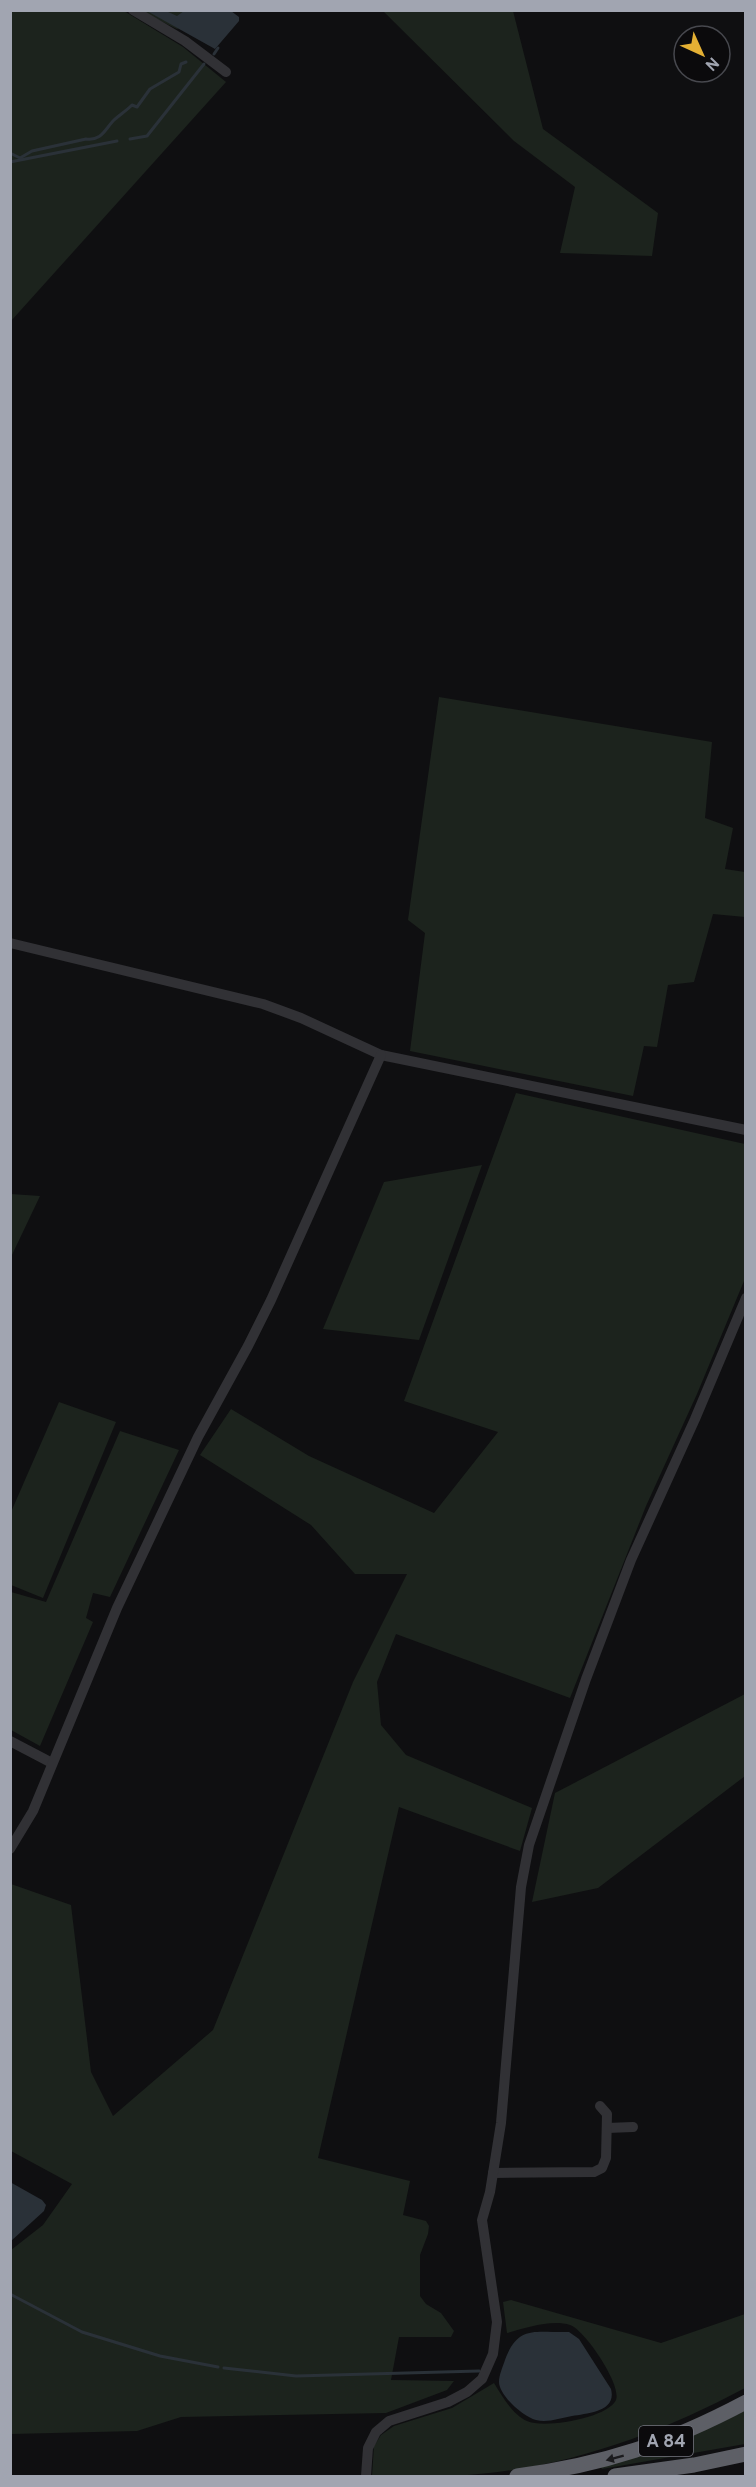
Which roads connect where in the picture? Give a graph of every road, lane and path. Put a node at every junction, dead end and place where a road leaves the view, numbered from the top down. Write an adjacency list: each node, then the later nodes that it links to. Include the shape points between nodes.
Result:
1 (134, 10): 2 (street)
2 (226, 72)
3 (10, 943): 4 (street, via 263,1004)
4 (381, 1055): 5 (street); 8 (street, via 271,1300 198,1437 117,1608)
5 (746, 1130)
6 (746, 1298): 13 (street, via 632,1560 586,1678 529,1845 521,1887 501,2123)
7 (10, 1741): 8 (street)
8 (52, 1763): 9 (street, via 33,1811)
9 (10, 1849)
10 (600, 2106): 12 (street, via 607,2115)
11 (633, 2127): 12 (street)
12 (607, 2128): 13 (street, via 605,2164 594,2172)
13 (493, 2173): 16 (street, via 482,2220 497,2322 490,2365 482,2379 458,2398 382,2426 370,2440)
14 (746, 2402): 17 (highway, A 84, one-way to 17, via 686,2433 636,2451 581,2466)
15 (746, 2454): 18 (highway)
16 (366, 2476)
17 (517, 2476)
18 (615, 2476)

